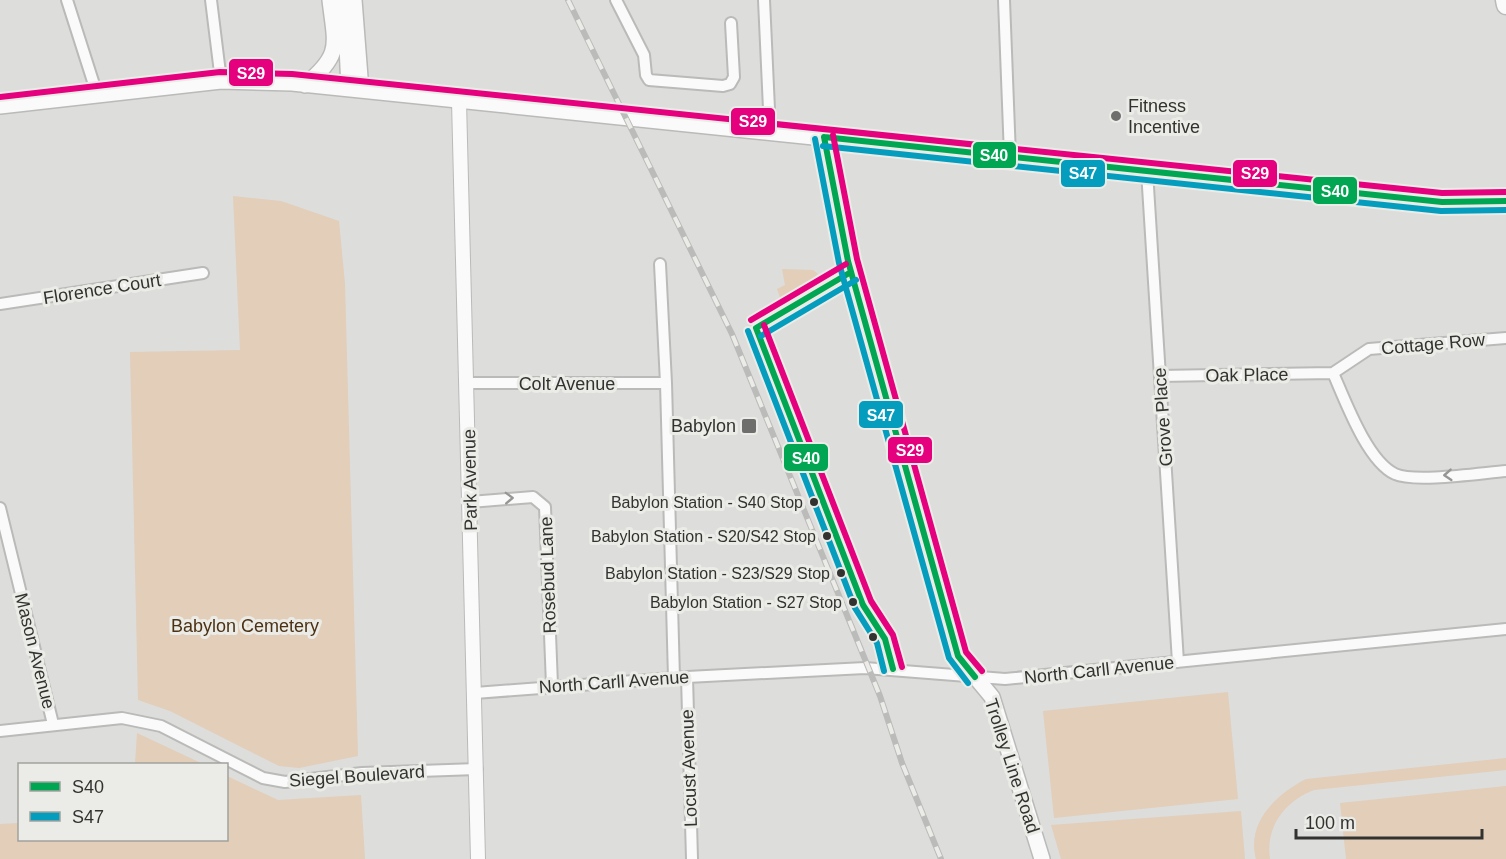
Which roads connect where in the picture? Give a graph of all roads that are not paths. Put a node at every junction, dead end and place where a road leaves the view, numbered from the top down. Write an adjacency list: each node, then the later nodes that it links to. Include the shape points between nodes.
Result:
1 (67, 0): 15 (street)
2 (211, 0): 12 (street)
3 (330, 0): 13 (main road, via 335,49 325,68)
4 (340, 0): 14 (main road)
5 (354, 0): 14 (main road)
6 (615, 0): 11 (street, via 644,55 650,80 723,87 730,84 734,77)
7 (764, 0): 18 (street)
8 (1004, 0): 20 (street)
9 (1504, 0): 10 (main road)
10 (1506, 5)
11 (731, 23)
12 (221, 81): 13 (main road); 15 (main road)
13 (305, 84): 14 (main road)
14 (355, 89): 16 (main road)
15 (97, 94): 17 (main road)
16 (459, 101): 18 (main road); 29 (street, Park Avenue)
17 (0, 106)
18 (770, 131): 19 (main road)
19 (824, 137): 20 (main road); 37 (main road, Trolley Line Road, via 848,261 958,656)
20 (1010, 156): 21 (main road)
21 (1147, 171): 22 (main road, via 1442,202); 28 (street, Grove Place)
22 (1506, 201)
23 (660, 264): 30 (street)
24 (203, 273): 25 (street, Florence Court)
25 (0, 304)
26 (1506, 338): 27 (street, Cottage Row, via 1369,349)
27 (1333, 373): 28 (street, Oak Place); 31 (street, one-way to 27, via 1419,477 1396,474 1380,463)
28 (1160, 376): 35 (street, Grove Place)
29 (467, 383): 30 (street, Colt Avenue); 32 (street, Park Avenue)
30 (666, 383): 38 (street)
31 (1506, 471)
32 (470, 502): 39 (street, Rosebud Lane, one-way to 39, via 533,497 545,507); 40 (street, Park Avenue)
33 (0, 508): 41 (street, Mason Avenue)
34 (1506, 629): 35 (street, North Carll Avenue)
35 (1178, 662): 37 (street, North Carll Avenue, via 1005,679)
36 (687, 677): 37 (street, North Carll Avenue, via 865,668); 38 (street, North Carll Avenue); 45 (street, Locust Avenue)
37 (975, 677): 46 (main road, Trolley Line Road, via 992,697)
38 (674, 678): 39 (street, North Carll Avenue)
39 (552, 686): 40 (street, North Carll Avenue)
40 (476, 693): 43 (street, Park Avenue)
41 (53, 724): 42 (street, Siegel Boulevard); 43 (street, Siegel Boulevard, via 122,718 161,726 263,778 285,782 362,773)
42 (0, 731)
43 (477, 769): 44 (street, Park Avenue)
44 (478, 859)
45 (692, 859)
46 (1042, 859)

